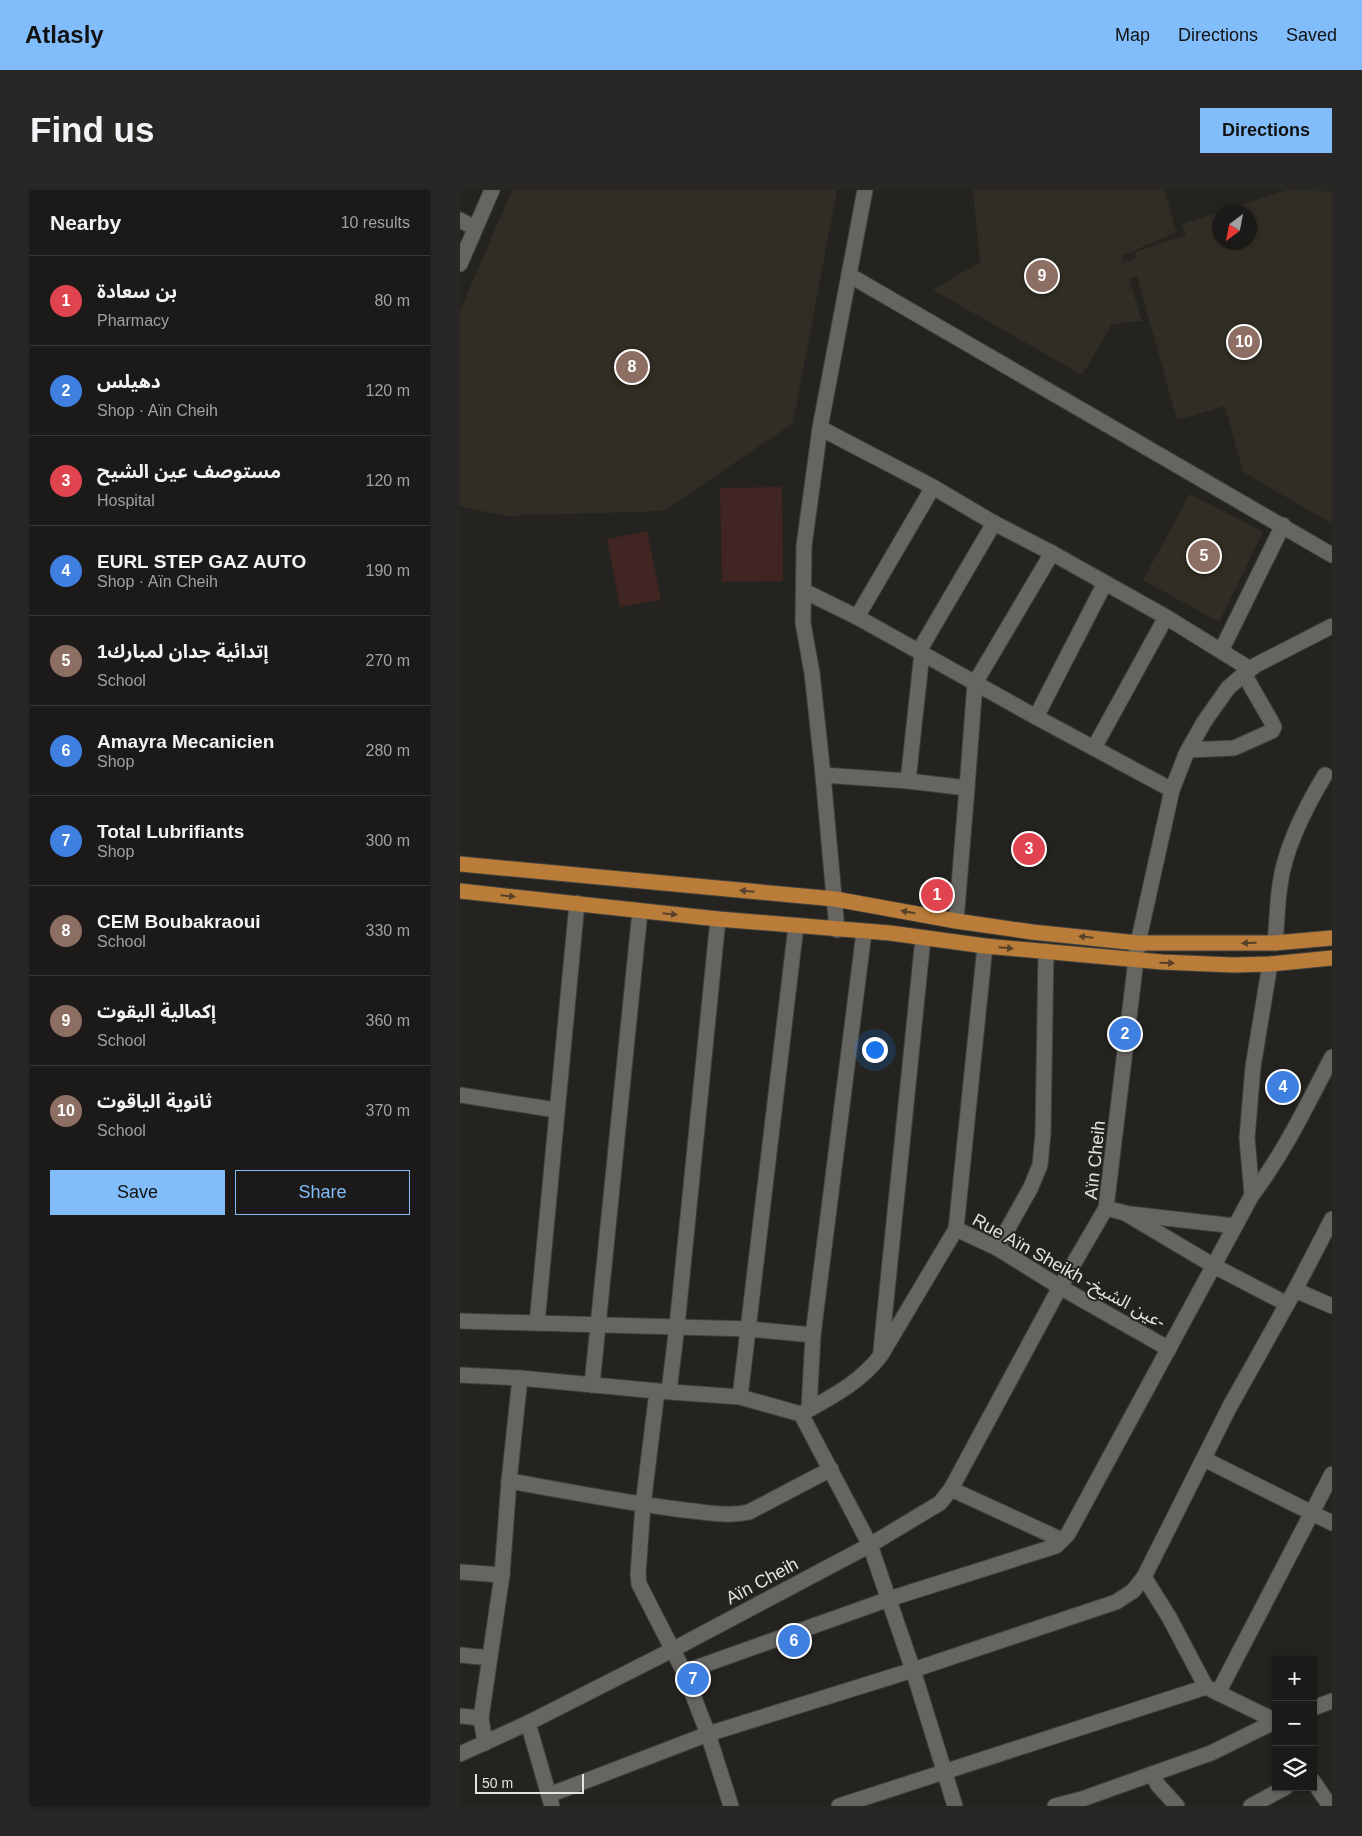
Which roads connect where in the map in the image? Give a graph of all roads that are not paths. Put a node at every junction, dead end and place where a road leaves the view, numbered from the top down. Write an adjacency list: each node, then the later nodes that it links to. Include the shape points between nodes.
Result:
1 (492, 190): 4 (street)
2 (865, 190): 6 (street)
3 (460, 220): 4 (street)
4 (475, 228): 5 (street)
5 (460, 264)
6 (849, 275): 7 (street); 10 (street)
7 (820, 428): 8 (street); 14 (street, via 804,546)
8 (933, 487): 9 (street); 15 (street)
9 (994, 523): 11 (street); 19 (street)
10 (1283, 526): 12 (street); 18 (street)
11 (1052, 553): 13 (street); 21 (street)
12 (1332, 555)
13 (1105, 583): 16 (street); 22 (street)
14 (804, 591): 15 (street); 25 (street, via 803,623)
15 (856, 617): 19 (street)
16 (1166, 617): 18 (street); 23 (street)
17 (1332, 626): 20 (street, Aïn Cheih)
18 (1221, 651): 20 (street)
19 (921, 652): 21 (street); 27 (street)
20 (1247, 671): 24 (street, Aïn Cheih, via 1228,688); 24 (street, via 1274,727 1272,731 1234,748)
21 (975, 683): 22 (street); 28 (street)
22 (1036, 718): 23 (street)
23 (1094, 748): 29 (street)
24 (1188, 750): 29 (street, Aïn Cheih)
25 (823, 775): 27 (street); 32 (street)
26 (1325, 775): 43 (street, via 1293,837 1284,866)
27 (908, 781): 28 (street)
28 (967, 788): 36 (street)
29 (1172, 790): 42 (street, Aïn Cheih)
30 (460, 864): 32 (main road, one-way to 30)
31 (460, 891): 33 (main road, one-way to 33)
32 (835, 899): 36 (main road, one-way to 32); 38 (street)
33 (577, 903): 34 (main road); 51 (street)
34 (640, 911): 35 (main road, one-way to 35); 66 (street)
35 (718, 920): 37 (main road); 67 (street)
36 (956, 921): 42 (main road, one-way to 36)
37 (796, 926): 38 (main road); 68 (street)
38 (836, 930): 39 (main road)
39 (864, 932): 40 (main road); 69 (street)
40 (923, 938): 44 (main road); 71 (street)
41 (1332, 938): 43 (main road)
42 (1138, 943): 43 (main road, one-way to 42); 47 (street, Aïn Cheih)
43 (1275, 943)
44 (985, 946): 45 (main road, one-way to 45); 57 (street)
45 (1046, 951): 47 (main road); 58 (street, via 1040,1165 1032,1186)
46 (1332, 958): 48 (main road)
47 (1137, 960): 48 (main road, one-way to 48); 53 (street, Aïn Cheih)
48 (1270, 964): 52 (street, via 1252,1076 1247,1138)
49 (1332, 1057): 52 (street, via 1285,1148)
50 (460, 1095): 51 (street)
51 (556, 1110): 65 (street)
52 (1252, 1196): 56 (street)
53 (1106, 1208): 54 (street, Aïn Cheih); 60 (street, Aïn Cheih)
54 (1125, 1213): 56 (street); 59 (street, Aïn Cheih)
55 (1332, 1219): 61 (street)
56 (1235, 1226): 59 (street)
57 (956, 1229): 58 (street, Rue Aïn Sheikh -عين الشيخ-); 71 (street, Rue Aïn Sheikh -عين الشيخ-)
58 (997, 1248): 60 (street, Rue Aïn Sheikh -عين الشيخ-)
59 (1214, 1266): 62 (street, Aïn Cheih); 70 (street)
60 (1060, 1286): 70 (street, Rue Aïn Sheikh -عين الشيخ-); 82 (street, Aïn Cheih)
61 (1295, 1290): 62 (street); 63 (street)
62 (1287, 1304): 78 (street)
63 (1332, 1306)
64 (460, 1321): 65 (street)
65 (537, 1323): 66 (street)
66 (600, 1324): 67 (street); 74 (street)
67 (677, 1326): 68 (street); 75 (street)
68 (749, 1329): 69 (street); 76 (street)
69 (813, 1335): 77 (street)
70 (1169, 1349): 86 (street)
71 (881, 1355): 77 (street, Rue Aïn Sheikh -عين الشيخ-, via 848,1387)
72 (460, 1375): 73 (street)
73 (520, 1378): 74 (street); 81 (street)
74 (592, 1385): 75 (street)
75 (663, 1391): 76 (street); 83 (street)
76 (740, 1397): 77 (street)
77 (805, 1411): 79 (street)
78 (1204, 1459): 84 (street); 90 (street)
79 (831, 1469): 83 (street, via 749,1512 739,1514); 87 (street)
80 (1332, 1474): 84 (street)
81 (509, 1481): 83 (street); 89 (street)
82 (951, 1489): 86 (street); 87 (street, Aïn Cheih, via 940,1503)
83 (643, 1505): 92 (street, via 639,1584)
84 (1312, 1514): 85 (street); 97 (street)
85 (1332, 1523)
86 (1062, 1540): 91 (street, via 1056,1546)
87 (870, 1545): 91 (street); 92 (street, Aïn Cheih)
88 (460, 1572): 89 (street)
89 (502, 1575): 94 (street)
90 (1144, 1577): 95 (street, via 1133,1591 1116,1602); 97 (street)
91 (889, 1599): 95 (street); 96 (street)
92 (672, 1650): 96 (street); 103 (street)
93 (460, 1656): 94 (street)
94 (490, 1658): 101 (street)
95 (913, 1670): 105 (street); 108 (street)
96 (684, 1672): 105 (street)
97 (1212, 1690): 102 (street); 108 (street)
98 (1332, 1701): 99 (street)
99 (1317, 1707)
100 (460, 1716): 101 (street)
101 (481, 1718): 106 (street)
102 (1272, 1719)
103 (528, 1723): 106 (street); 112 (street)
104 (1272, 1723): 109 (street, via 1211,1753)
105 (708, 1734): 112 (street); 114 (street)
106 (485, 1743): 107 (street)
107 (460, 1754)
108 (945, 1773): 115 (street); 116 (street)
109 (1152, 1774): 113 (street); 118 (street)
110 (1317, 1787): 120 (street)
111 (1279, 1791): 119 (street)
112 (550, 1800)
113 (1083, 1802): 117 (street)
114 (731, 1806)
115 (840, 1806)
116 (955, 1806)
117 (1055, 1806)
118 (1177, 1806)
119 (1251, 1806)
120 (1330, 1806)

